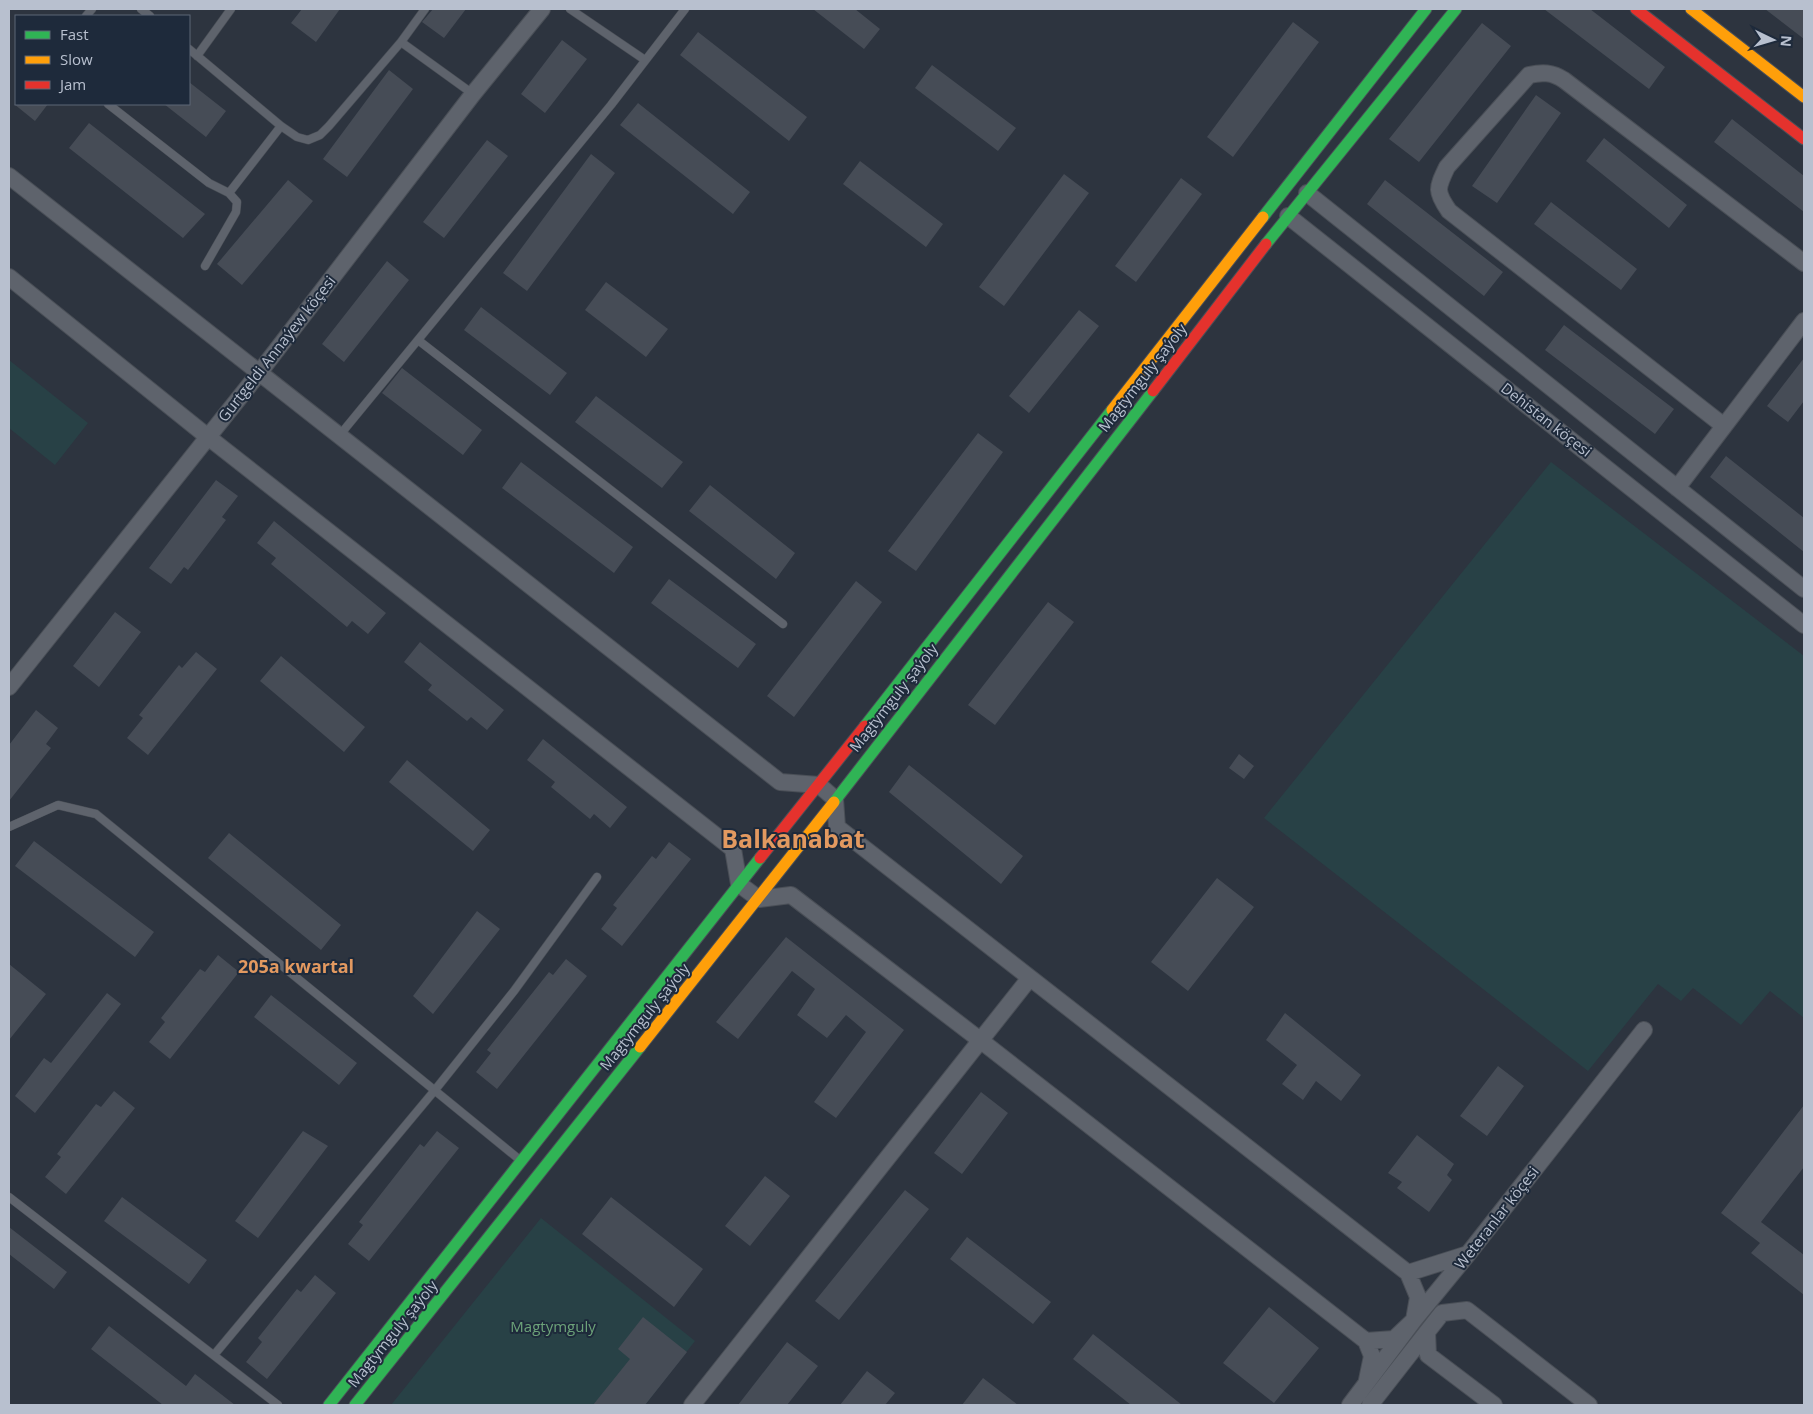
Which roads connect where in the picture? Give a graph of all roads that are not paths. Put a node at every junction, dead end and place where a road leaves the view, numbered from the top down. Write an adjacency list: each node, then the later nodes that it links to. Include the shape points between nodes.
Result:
1 (231, 9): 12 (lane)
2 (425, 9): 10 (lane)
3 (542, 9): 14 (street, Gurtgeldi Annaýew köçesi)
4 (570, 9): 13 (lane)
5 (685, 9): 13 (lane)
6 (1426, 9): 37 (street, Magtymguly şaýoly)
7 (1636, 9): 18 (street)
8 (1461, 11): 21 (street, Magtymguly şaýoly, via 1422,51)
9 (1694, 11): 15 (street)
10 (401, 42): 14 (lane); 17 (lane, via 320,135 308,140)
11 (190, 50): 12 (lane)
12 (197, 56): 17 (lane)
13 (645, 60): 27 (lane)
14 (474, 94): 28 (street, Gurtgeldi Annaýew köçesi)
15 (1804, 96)
16 (109, 105): 20 (lane, via 209,184)
17 (281, 126): 20 (lane)
18 (1804, 139)
19 (9, 176): 28 (street)
20 (228, 193): 24 (lane, via 237,202 236,212)
21 (1307, 193): 22 (street, Magtymguly şaýoly); 32 (street, Dehistan köçesi)
22 (1288, 216): 35 (street, Dehistan köçesi); 38 (street, Magtymguly şaýoly)
23 (1804, 263): 29 (street, via 1554,74 1540,72 1529,75 1447,167 1438,185 1449,211)
24 (205, 266)
25 (9, 276): 31 (street)
26 (1804, 321): 29 (street)
27 (418, 340): 30 (lane); 34 (lane)
28 (259, 373): 30 (street); 31 (street, Gurtgeldi Annaýew köçesi)
29 (1724, 426): 32 (street)
30 (339, 436): 37 (street, via 780,782)
31 (208, 437): 36 (street, Gurtgeldi Annaýew köçesi); 41 (street, via 733,849)
32 (1677, 488): 33 (street, Dehistan köçesi)
33 (1804, 589)
34 (784, 624)
35 (1804, 625)
36 (9, 687)
37 (819, 785): 38 (street); 41 (street, Magtymguly şaýoly)
38 (835, 799): 42 (street, Magtymguly şaýoly); 43 (street, via 837,827)
39 (9, 827): 46 (lane, via 58,805 96,814)
40 (597, 877): 46 (lane, via 514,992)
41 (739, 884): 42 (street); 47 (street, Magtymguly şaýoly)
42 (759, 898): 45 (street, via 791,895); 58 (street, Magtymguly şaýoly)
43 (1029, 979): 45 (street); 50 (street)
44 (1644, 1030): 49 (street, Weteranlar köçesi)
45 (980, 1040): 53 (street); 59 (street)
46 (435, 1090): 47 (lane); 54 (lane)
47 (521, 1161): 57 (street, Magtymguly şaýoly)
48 (9, 1197): 54 (lane)
49 (1468, 1254): 50 (street); 51 (street, Weteranlar köçesi)
50 (1408, 1273): 51 (street, via 1418,1297)
51 (1414, 1320): 53 (street, via 1394,1339); 55 (street, Weteranlar köçesi)
52 (1427, 1332): 61 (street); 62 (street, via 1428,1355); 63 (street, via 1442,1313 1467,1310)
53 (1366, 1341): 55 (street, via 1372,1356)
54 (214, 1355): 56 (lane)
55 (1366, 1385): 60 (street, Weteranlar köçesi)
56 (278, 1405)
57 (329, 1405)
58 (355, 1405)
59 (692, 1405)
60 (1350, 1405)
61 (1370, 1405)
62 (1494, 1405)
63 (1589, 1405)

